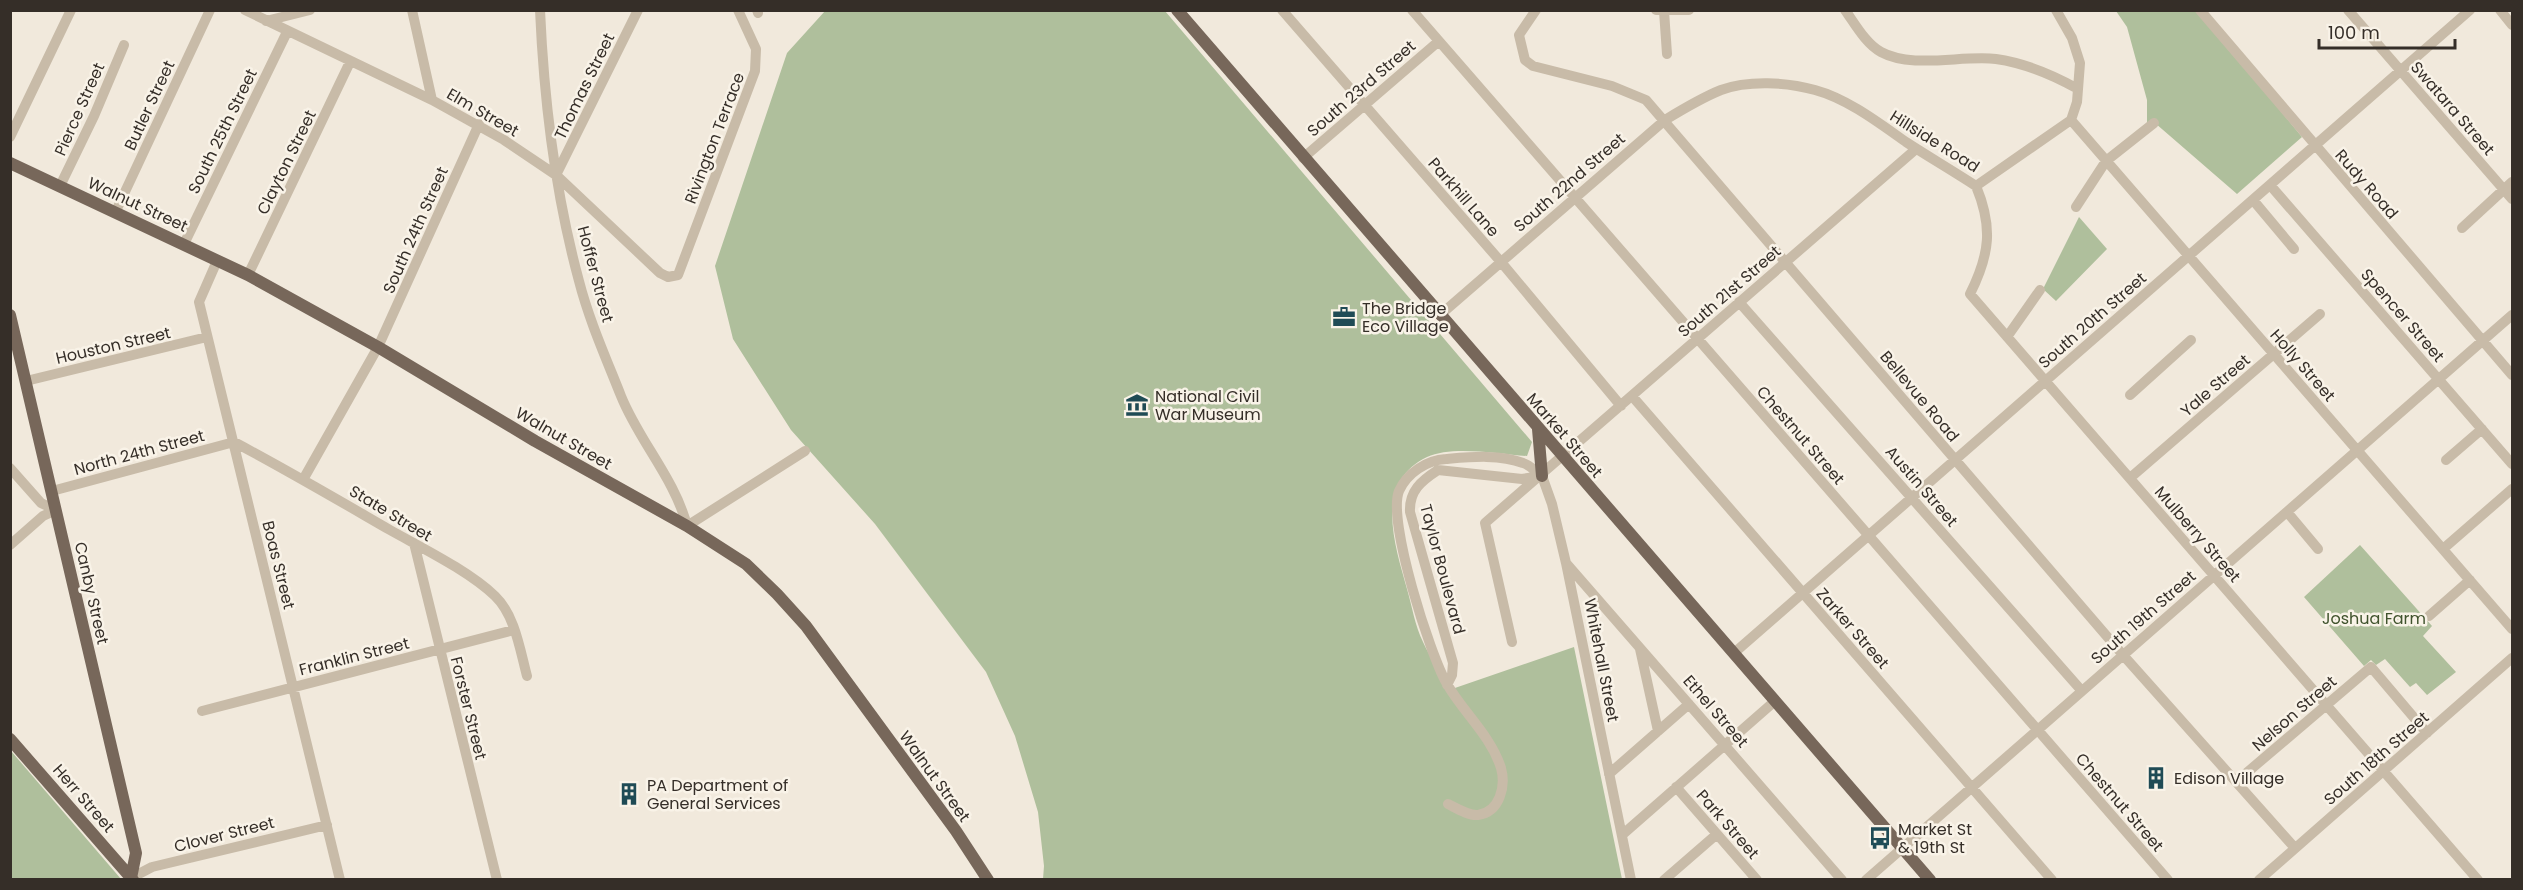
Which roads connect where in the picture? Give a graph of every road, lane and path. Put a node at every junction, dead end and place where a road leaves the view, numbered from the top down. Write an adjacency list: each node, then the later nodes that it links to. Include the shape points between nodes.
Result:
1 (71, 10): 36 (street)
2 (210, 10): 51 (street, Butler Street)
3 (310, 10): 21 (street)
4 (412, 10): 30 (street)
5 (540, 10): 42 (street, Hoffer Street, via 545,95)
6 (638, 10): 42 (street, Thomas Street)
7 (738, 10): 60 (street, Rivington Terrace, via 756,49 755,71)
8 (1177, 10): 39 (main road, Market Street)
9 (1282, 10): 31 (street, Parkhill Lane)
10 (1412, 10): 24 (street, Chestnut Street)
11 (1536, 10): 32 (street, Bellevue Road, via 1519,35 1525,60 1533,66 1612,86 1646,100)
12 (1656, 10): 20 (street)
13 (1689, 10): 20 (street)
14 (1845, 10): 29 (street, via 1870,43 1898,58 1996,59 2054,75)
15 (2056, 10): 29 (street, via 2072,38 2080,63)
16 (2200, 10): 37 (street, Rudy Road)
17 (2348, 10): 28 (street, Swatara Street)
18 (2470, 10): 28 (street, South 20th Street)
19 (2500, 10): 22 (street)
20 (1664, 11): 26 (street)
21 (255, 14): 23 (street, Elm Street)
22 (2512, 25)
23 (287, 32): 27 (street, Elm Street); 53 (street, South 25th Street)
24 (1439, 41): 31 (street, South 23rd Street); 47 (street, Chestnut Street)
25 (124, 45): 44 (street, Pierce Street)
26 (1667, 54)
27 (350, 63): 30 (street, Elm Street); 59 (street, Clayton Street)
28 (2401, 71): 37 (street, South 20th Street); 46 (street, Swatara Street)
29 (2078, 89): 33 (street)
30 (432, 100): 35 (street, Elm Street)
31 (1363, 105): 39 (street, South 23rd Street); 58 (street, Parkhill Lane)
32 (1665, 120): 38 (street, Hillside Road, via 1722,90 1747,84 1789,86 1830,95); 47 (street, South 22nd Street); 57 (street, Bellevue Road)
33 (2071, 120): 40 (street, Holly Street); 45 (street, Hillside Road)
34 (2154, 123): 40 (street)
35 (479, 124): 42 (street, Elm Street); 72 (street, South 24th Street)
36 (10, 137)
37 (2315, 146): 43 (street, South 20th Street); 71 (street, Rudy Road)
38 (1917, 149): 45 (street, Hillside Road); 57 (street, South 21st Street)
39 (1303, 158): 65 (main road, Market Street)
40 (2106, 161): 50 (street); 55 (street, Holly Street)
41 (10, 163): 44 (main road, Walnut Street)
42 (556, 175): 60 (street, Elm Street, via 660,273 668,277); 99 (street, Hoffer Street, via 579,281 600,344 625,405 679,499)
43 (2270, 185): 49 (street, South 20th Street); 75 (street, Spencer Street)
44 (60, 186): 51 (main road, Walnut Street)
45 (1976, 186): 67 (street, Mulberry Street, via 1984,205 1988,250 1970,294)
46 (2508, 186): 48 (street, Swatara Street); 52 (street)
47 (1574, 197): 58 (street, South 22nd Street); 69 (street, Chestnut Street)
48 (2512, 199)
49 (2253, 200): 54 (street); 55 (street, South 20th Street)
50 (2076, 207)
51 (116, 212): 53 (main road, Walnut Street)
52 (2462, 228)
53 (184, 244): 56 (main road, Walnut Street)
54 (2294, 249)
55 (2189, 256): 73 (street, Holly Street); 77 (street, South 20th Street)
56 (217, 261): 59 (main road, Walnut Street); 68 (street, Boas Street, via 199,302)
57 (1785, 261): 62 (street, South 21st Street); 87 (street, Bellevue Road)
58 (1501, 262): 65 (street, South 22nd Street); 80 (street, Parkhill Lane)
59 (248, 275): 72 (main road, Walnut Street)
60 (678, 275)
61 (2040, 290): 67 (street)
62 (1739, 302): 69 (street, South 21st Street); 96 (street, Austin Street)
63 (2320, 314): 73 (street, Yale Street)
64 (10, 315): 76 (main road, Canby Street)
65 (1440, 315): 81 (main road, Market Street)
66 (2512, 315): 71 (street, South 19th Street)
67 (2007, 337): 77 (street, Mulberry Street)
68 (207, 338): 76 (street, Houston Street); 83 (street, Boas Street)
69 (1697, 339): 79 (street, South 21st Street); 100 (street, Chestnut Street)
70 (2191, 340): 78 (street)
71 (2483, 342): 74 (street, Rudy Road); 75 (street, South 19th Street)
72 (378, 347): 92 (street); 99 (main road, Walnut Street, via 534,441)
73 (2274, 354): 85 (street, Holly Street); 93 (street, Yale Street)
74 (2512, 375)
75 (2439, 380): 82 (street, Spencer Street); 85 (street, South 19th Street)
76 (26, 381): 95 (main road, Canby Street)
77 (2045, 381): 87 (street, South 20th Street); 93 (street, Mulberry Street)
78 (2130, 395)
79 (1632, 396): 80 (street, South 21st Street); 108 (street, Zarker Street)
80 (1621, 406): 86 (street, South 21st Street)
81 (1539, 429): 86 (main road, Market Street); 91 (main road)
82 (2482, 429): 88 (street); 89 (street, Spencer Street)
83 (234, 442): 92 (street, State Street); 95 (street, North 24th Street); 120 (street, Boas Street)
84 (805, 451): 99 (street)
85 (2358, 451): 98 (street, South 19th Street); 104 (street, Holly Street)
86 (1563, 457): 91 (street); 115 (main road, Market Street)
87 (1955, 460): 96 (street, South 20th Street); 116 (street, Bellevue Road)
88 (2446, 460)
89 (2512, 464)
90 (10, 468): 97 (street, via 41,503)
91 (1542, 476): 105 (street, Whitehall Street); 112 (street, via 1485,523); 119 (street, Taylor Boulevard, via 1522,479 1438,470 1417,485 1410,500 1410,512 1453,663); 119 (street, Taylor Boulevard, via 1524,463 1491,457 1437,459 1416,470 1399,492 1403,548 1430,643)
92 (304, 478): 101 (street, State Street)
93 (2130, 478): 106 (street, Mulberry Street)
94 (2512, 489): 104 (street)
95 (52, 491): 97 (main road, Canby Street)
96 (1913, 497): 100 (street, South 20th Street); 121 (street, Austin Street)
97 (56, 510): 102 (street, via 43,516); 143 (main road, Canby Street, via 136,853)
98 (2287, 512): 103 (street); 106 (street, South 19th Street)
99 (687, 526): 146 (main road, Walnut Street, via 746,564 806,626)
100 (1868, 536): 108 (street, South 20th Street); 126 (street, Chestnut Street)
101 (414, 543): 111 (street, State Street, via 496,597); 114 (street, Forster Street)
102 (10, 545)
103 (2318, 549)
104 (2443, 549): 107 (street, Holly Street)
105 (1566, 562): 113 (street, Ethel Street); 132 (street, Whitehall Street)
106 (2214, 576): 116 (street, South 19th Street); 124 (street, Mulberry Street)
107 (2470, 580): 109 (street); 110 (street, Holly Street)
108 (1803, 593): 115 (street, South 20th Street); 134 (street, Zarker Street)
109 (2429, 616)
110 (2512, 629)
111 (514, 630): 114 (street, Franklin Street); 118 (street, State Street)
112 (1512, 642)
113 (1639, 646): 123 (street, Ethel Street); 127 (street)
114 (439, 650): 120 (street, Franklin Street); 145 (street, Forster Street)
115 (1734, 653): 122 (main road, Market Street)
116 (2124, 655): 121 (street, South 19th Street); 133 (street, Bellevue Road)
117 (2512, 658): 128 (street, South 18th Street)
118 (527, 676)
119 (1447, 685): 136 (street, Taylor Boulevard, via 1490,746 1503,784 1499,802 1486,812 1476,815)
120 (293, 687): 125 (street, Franklin Street); 137 (street, Boas Street)
121 (2081, 690): 126 (street, South 19th Street)
122 (1775, 700): 130 (street); 140 (main road, Market Street)
123 (1689, 704): 127 (street); 130 (street, Ethel Street)
124 (2326, 705): 128 (street, Nelson Street, via 2371,667); 131 (street, Mulberry Street); 133 (street, Nelson Street)
125 (202, 711)
126 (2037, 730): 134 (street, South 19th Street); 153 (street, Chestnut Street)
127 (1658, 731): 132 (street)
128 (2427, 733): 131 (street, South 18th Street)
129 (10, 738): 143 (main road, Herr Street)
130 (1725, 745): 135 (street); 149 (street, Ethel Street)
131 (2383, 771): 141 (street, South 18th Street); 155 (street, Mulberry Street)
132 (1609, 774): 139 (street, Whitehall Street)
133 (2237, 781): 141 (street, Bellevue Road)
134 (1972, 787): 140 (street, South 19th Street); 152 (street, Zarker Street)
135 (1676, 788): 138 (street, Park Street); 139 (street)
136 (1448, 804)
137 (327, 825): 143 (street, Clover Street, via 152,867); 144 (street, Boas Street)
138 (1717, 834): 142 (street); 148 (street, Park Street)
139 (1622, 836): 147 (street, Whitehall Street)
140 (1902, 848): 150 (street, South 19th Street); 151 (main road, Market Street)
141 (2295, 848): 154 (street, South 18th Street)
142 (1671, 877)
143 (132, 879)
144 (340, 879)
145 (497, 879)
146 (988, 879)
147 (1631, 879)
148 (1757, 879)
149 (1842, 879)
150 (1866, 879)
151 (1930, 879)
152 (2052, 879)
153 (2168, 879)
154 (2259, 879)
155 (2478, 879)

